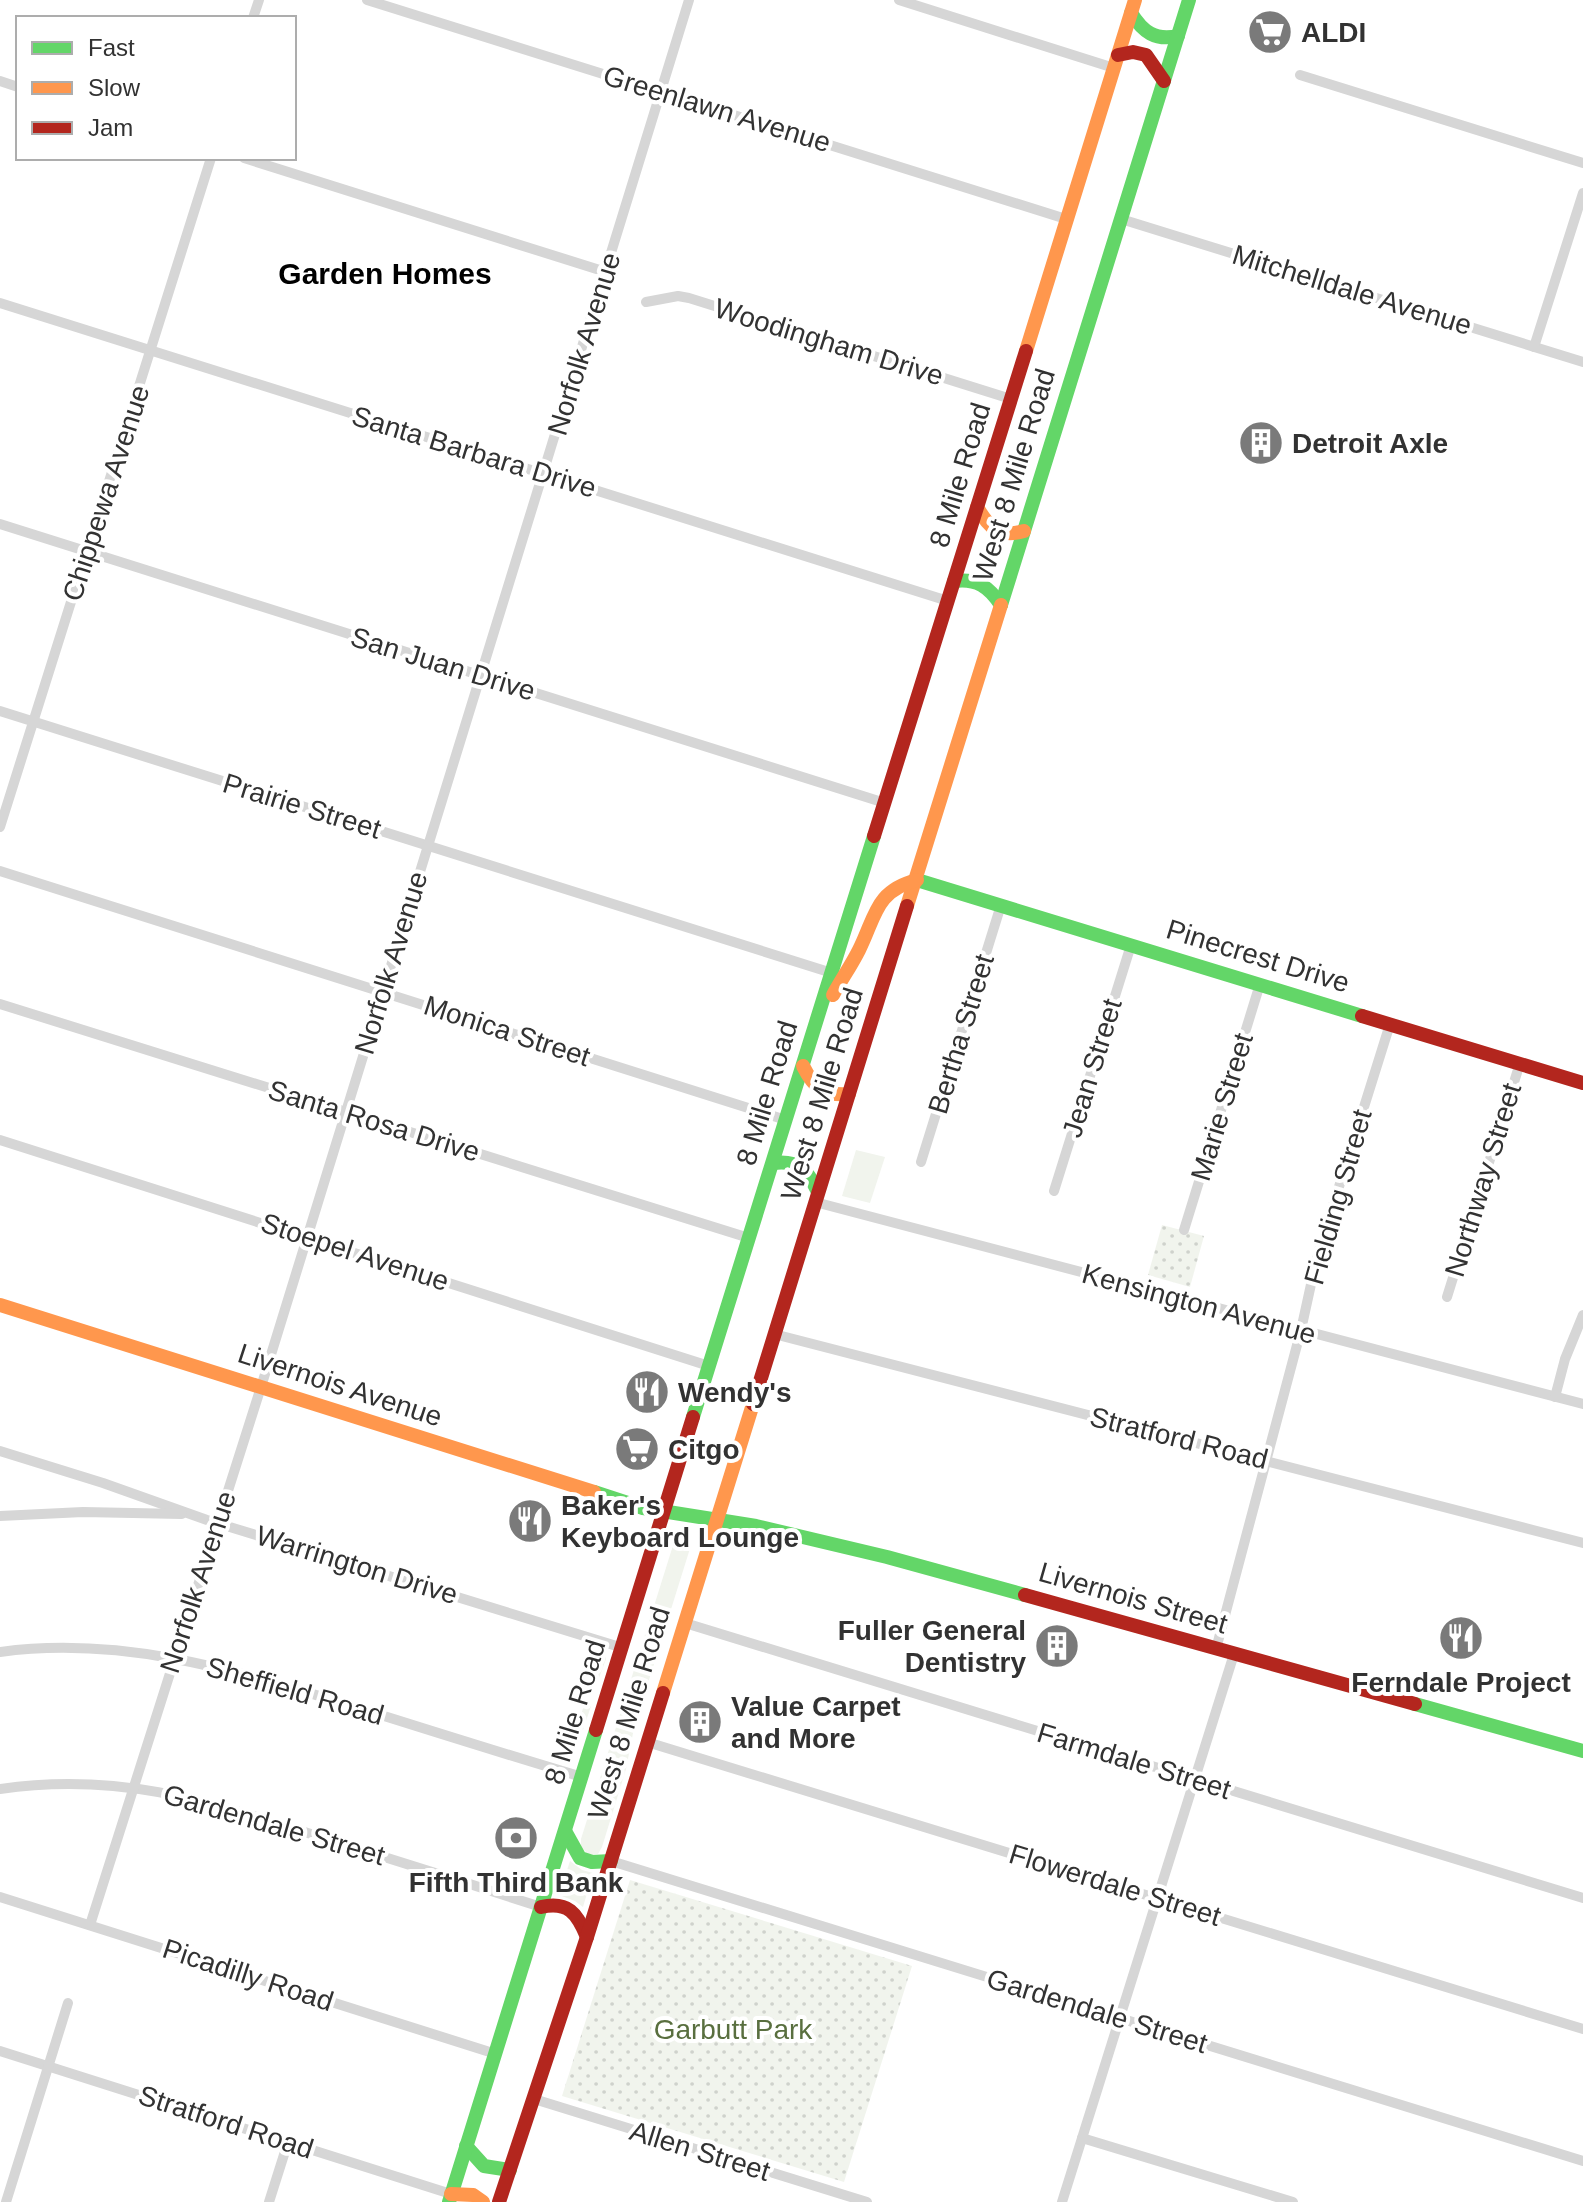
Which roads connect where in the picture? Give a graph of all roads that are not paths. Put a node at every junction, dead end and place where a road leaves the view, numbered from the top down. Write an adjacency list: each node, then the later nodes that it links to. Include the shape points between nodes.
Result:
1 (367, 0): 10 (street, Greenlawn Avenue)
2 (689, 0): 10 (street, Norfolk Avenue)
3 (899, 0): 7 (street)
4 (1189, 0): 6 (main road, West 8 Mile Road)
5 (1133, 6): 6 (main road, via 1137,23 1151,36); 7 (main road, 8 Mile Road)
6 (1178, 36): 9 (main road, West 8 Mile Road)
7 (1116, 62): 9 (main road, via 1133,52 1146,55); 15 (main road, 8 Mile Road)
8 (1300, 75): 13 (street)
9 (1164, 81): 16 (main road, West 8 Mile Road)
10 (661, 92): 15 (street, Greenlawn Avenue); 17 (street, Norfolk Avenue)
11 (210, 160): 21 (street, Chippewa Avenue)
12 (250, 160): 17 (street)
13 (1583, 163)
14 (1583, 193): 20 (street)
15 (1066, 219): 23 (main road, 8 Mile Road)
16 (1121, 219): 20 (street, Mitchelldale Avenue); 27 (main road, West 8 Mile Road)
17 (606, 272): 24 (street, Norfolk Avenue)
18 (646, 302): 23 (street, Woodingham Drive, via 689,298)
19 (0, 303): 21 (street, Santa Barbara Drive)
20 (1534, 347): 22 (street, Mitchelldale Avenue)
21 (151, 350): 24 (street, Santa Barbara Drive); 28 (street, Chippewa Avenue)
22 (1583, 362)
23 (1011, 399): 25 (main road, 8 Mile Road)
24 (544, 474): 30 (street, Santa Barbara Drive); 32 (street, Norfolk Avenue)
25 (977, 507): 27 (main road, via 997,533); 29 (main road, 8 Mile Road)
26 (0, 524): 28 (street, San Juan Drive)
27 (1024, 531): 31 (main road, West 8 Mile Road)
28 (86, 551): 32 (street, San Juan Drive); 34 (street, Chippewa Avenue)
29 (954, 581): 30 (main road, 8 Mile Road); 31 (main road, via 980,581)
30 (948, 601): 35 (main road, 8 Mile Road)
31 (1001, 605): 39 (main road, West 8 Mile Road)
32 (480, 675): 35 (street, San Juan Drive); 37 (street, Norfolk Avenue)
33 (0, 711): 34 (street, Prairie Street)
34 (33, 721): 36 (street, Chippewa Avenue); 37 (street, Prairie Street)
35 (885, 803): 42 (main road, 8 Mile Road)
36 (0, 827)
37 (428, 845): 42 (street, Prairie Street); 44 (street, Norfolk Avenue)
38 (0, 871): 44 (street, Monica Street)
39 (917, 880): 40 (main road, Pinecrest Drive); 46 (main road, via 895,887 877,905 860,948); 51 (main road, West 8 Mile Road)
40 (1001, 905): 41 (main road, Pinecrest Drive); 55 (street, Bertha Street)
41 (1131, 945): 43 (main road, Pinecrest Drive); 57 (street, Jean Street)
42 (832, 973): 46 (main road, 8 Mile Road)
43 (1260, 984): 47 (main road, Pinecrest Drive); 59 (street, Marie Street)
44 (382, 991): 52 (street, Norfolk Avenue); 53 (street, Monica Street)
45 (0, 1004): 52 (street, Santa Rosa Drive)
46 (817, 1022): 49 (main road, 8 Mile Road)
47 (1390, 1024): 48 (main road, Pinecrest Drive); 65 (street, Fielding Street, via 1317,1257)
48 (1520, 1063): 50 (main road, Pinecrest Drive); 62 (street, Northway Street)
49 (803, 1066): 51 (main road, via 821,1093); 53 (main road, 8 Mile Road)
50 (1583, 1083)
51 (849, 1094): 58 (main road, West 8 Mile Road)
52 (345, 1112): 60 (street, Norfolk Avenue); 61 (street, Santa Rosa Drive)
53 (786, 1120): 56 (main road, 8 Mile Road)
54 (0, 1140): 60 (street, Stoepel Avenue)
55 (921, 1162)
56 (773, 1163): 58 (main road, via 799,1163); 61 (main road, 8 Mile Road)
57 (1054, 1191)
58 (817, 1197): 65 (street, Kensington Avenue); 66 (main road, West 8 Mile Road)
59 (1184, 1230)
60 (306, 1236): 67 (street, Stoepel Avenue); 68 (street, Norfolk Avenue)
61 (749, 1238): 67 (main road, 8 Mile Road)
62 (1447, 1297)
63 (0, 1305): 68 (main road, Livernois Avenue)
64 (1583, 1315): 69 (street)
65 (1301, 1330): 69 (street, Kensington Avenue); 72 (street, Fielding Street)
66 (774, 1334): 72 (street, Stratford Road); 76 (main road, West 8 Mile Road)
67 (709, 1366): 73 (main road, 8 Mile Road)
68 (261, 1387): 73 (main road, Livernois Avenue); 77 (street, Norfolk Avenue)
69 (1555, 1397): 70 (street, Kensington Avenue)
70 (1583, 1404)
71 (0, 1451): 74 (street, Warrington Drive)
72 (1266, 1460): 78 (street, Stratford Road); 81 (street, Fielding Street)
73 (665, 1511): 76 (main road, Livernois Street); 80 (main road, 8 Mile Road)
74 (190, 1514): 75 (street); 77 (street, Warrington Drive)
75 (0, 1516)
76 (717, 1519): 79 (main road, West 8 Mile Road); 81 (main road, Livernois Street, via 887,1557)
77 (217, 1523): 80 (street, Warrington Drive); 84 (street, Norfolk Avenue)
78 (1583, 1543)
79 (685, 1623): 85 (main road, West 8 Mile Road); 88 (street, Farmdale Street)
80 (623, 1648): 87 (main road, 8 Mile Road)
81 (1216, 1649): 83 (main road, Livernois Street)
82 (0, 1652): 84 (street, Sheffield Road, via 92,1648)
83 (1234, 1654): 86 (main road, Livernois Street); 88 (street)
84 (175, 1657): 87 (street, Sheffield Road, via 281,1684); 89 (street, Norfolk Avenue)
85 (647, 1742): 92 (main road, West 8 Mile Road); 94 (street, Flowerdale Street)
86 (1583, 1751)
87 (582, 1777): 91 (main road, 8 Mile Road)
88 (1194, 1779): 94 (street); 95 (street, Farmdale Street)
89 (133, 1787): 90 (street, Gardendale Street, via 66,1783); 96 (street, Gardendale Street, via 204,1800); 97 (street, Norfolk Avenue)
90 (0, 1789)
91 (565, 1831): 92 (main road, via 583,1861); 96 (main road, 8 Mile Road)
92 (611, 1861): 98 (main road, West 8 Mile Road); 100 (street, Gardendale Street)
93 (0, 1897): 97 (street, Picadilly Road)
94 (1157, 1898): 100 (street); 101 (street, Flowerdale Street)
95 (1583, 1898)
96 (541, 1907): 98 (main road, via 568,1906); 103 (main road, 8 Mile Road)
97 (90, 1925): 103 (street, Picadilly Road)
98 (587, 1937): 105 (main road, West 8 Mile Road)
99 (68, 2003): 104 (street)
100 (1120, 2018): 106 (street); 109 (street, Gardendale Street)
101 (1583, 2029)
102 (0, 2051): 104 (street, Stratford Road)
103 (496, 2054): 108 (main road, 8 Mile Road)
104 (48, 2066): 107 (street, Stratford Road); 112 (street)
105 (534, 2099): 110 (main road, West 8 Mile Road); 116 (street, Allen Street)
106 (1082, 2138): 117 (street); 118 (street)
107 (288, 2142): 111 (street, Stratford Road); 113 (street)
108 (466, 2146): 110 (main road, via 482,2167); 111 (main road, 8 Mile Road)
109 (1583, 2161)
110 (510, 2170): 115 (main road, West 8 Mile Road)
111 (450, 2198): 114 (main road, via 473,2195)
112 (6, 2202)
113 (269, 2202)
114 (483, 2202)
115 (499, 2202)
116 (867, 2202)
117 (1062, 2202)
118 (1293, 2202)

